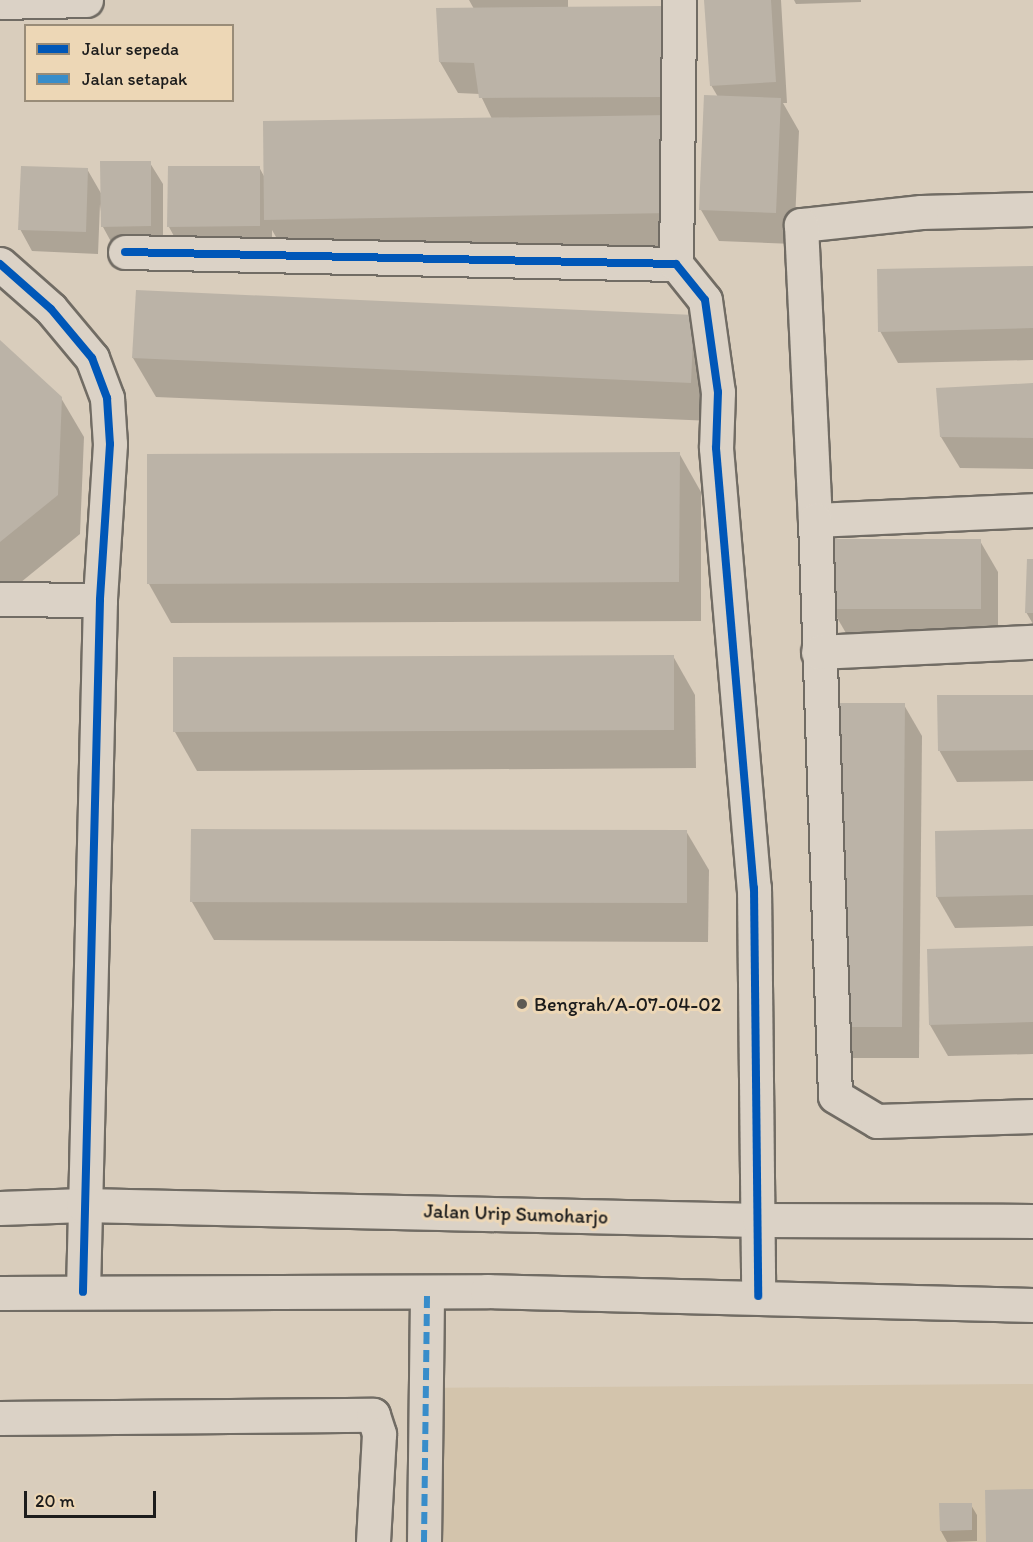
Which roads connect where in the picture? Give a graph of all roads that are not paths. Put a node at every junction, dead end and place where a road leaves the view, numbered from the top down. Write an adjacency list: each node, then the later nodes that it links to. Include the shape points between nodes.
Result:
1 (66, 0): 2 (main road); 4 (main road)
2 (86, 0)
3 (679, 0): 7 (main road)
4 (0, 2)
5 (1033, 209): 10 (main road, via 921,212 801,225)
6 (125, 252): 7 (main road)
7 (676, 264): 18 (main road, via 705,300 718,392 717,448 754,888)
8 (1, 268): 12 (main road, via 51,309 92,358 107,398 110,444)
9 (1033, 510): 10 (main road)
10 (814, 520): 14 (main road)
11 (0, 599): 12 (main road)
12 (100, 600): 16 (main road)
13 (1033, 642): 14 (main road)
14 (818, 652): 15 (main road, via 835,1095 877,1121)
15 (1033, 1116)
16 (83, 1205): 17 (main road, Jalan Urip Sumoharjo); 18 (main road, Jalan Urip Sumoharjo); 20 (main road)
17 (0, 1208)
18 (759, 1220): 19 (main road, Jalan Urip Sumoharjo); 23 (main road)
19 (1033, 1221)
20 (83, 1292): 21 (main road); 22 (main road)
21 (427, 1292): 23 (main road); 27 (main road)
22 (0, 1293)
23 (758, 1296): 24 (main road)
24 (1033, 1305)
25 (0, 1418): 26 (main road, via 373,1415 379,1434)
26 (373, 1542)
27 (424, 1542)

